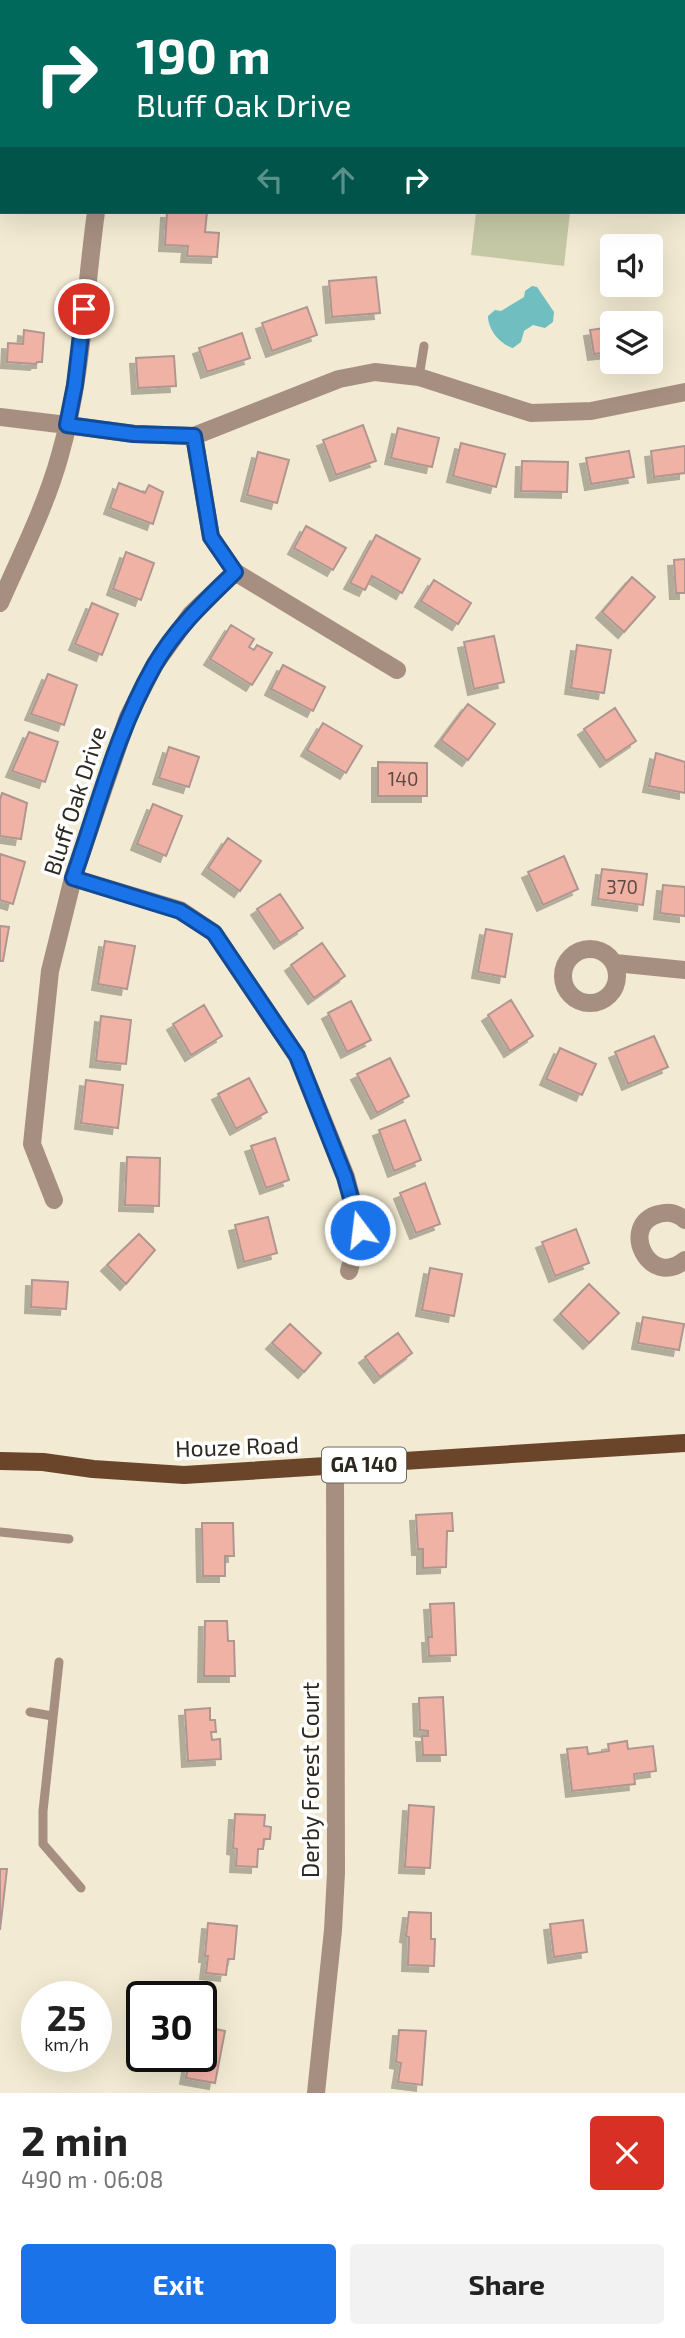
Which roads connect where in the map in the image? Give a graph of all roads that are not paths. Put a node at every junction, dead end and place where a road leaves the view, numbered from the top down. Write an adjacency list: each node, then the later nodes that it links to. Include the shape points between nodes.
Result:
1 (96, 214): 6 (street)
2 (424, 346): 3 (lane)
3 (419, 377): 4 (street, via 531,413 591,411); 7 (street, via 375,372 339,379)
4 (685, 392)
5 (0, 416): 6 (street)
6 (67, 425): 7 (street); 9 (street, via 53,477)
7 (194, 436): 8 (street, via 211,537)
8 (235, 572): 10 (street); 11 (street, Bluff Oak Drive, via 191,614 155,664 128,717)
9 (0, 603)
10 (397, 670)
11 (73, 878): 14 (street, Bluff Oak Drive, via 50,971 32,1144); 17 (street, via 180,911 214,933 297,1056 307,1080 345,1177 360,1230)
12 (615, 963): 13 (street)
13 (685, 970)
14 (54, 1200)
15 (685, 1220): 16 (street, via 672,1213 651,1217 644,1224 639,1245 643,1255 661,1267)
16 (685, 1260)
17 (349, 1271)
18 (685, 1443): 22 (main road, Houze Road / GA 140)
19 (0, 1451): 21 (main road, Houze Road / GA 140)
20 (0, 1461): 21 (main road, Houze Road / GA 140)
21 (43, 1462): 22 (main road, Houze Road / GA 140, via 184,1475)
22 (335, 1467): 29 (street, Derby Forest Court, via 336,1873)
23 (0, 1532): 24 (lane)
24 (69, 1539)
25 (59, 1662): 27 (lane)
26 (30, 1712): 27 (lane)
27 (52, 1716): 28 (lane, via 43,1844)
28 (80, 1888)
29 (316, 2093)

